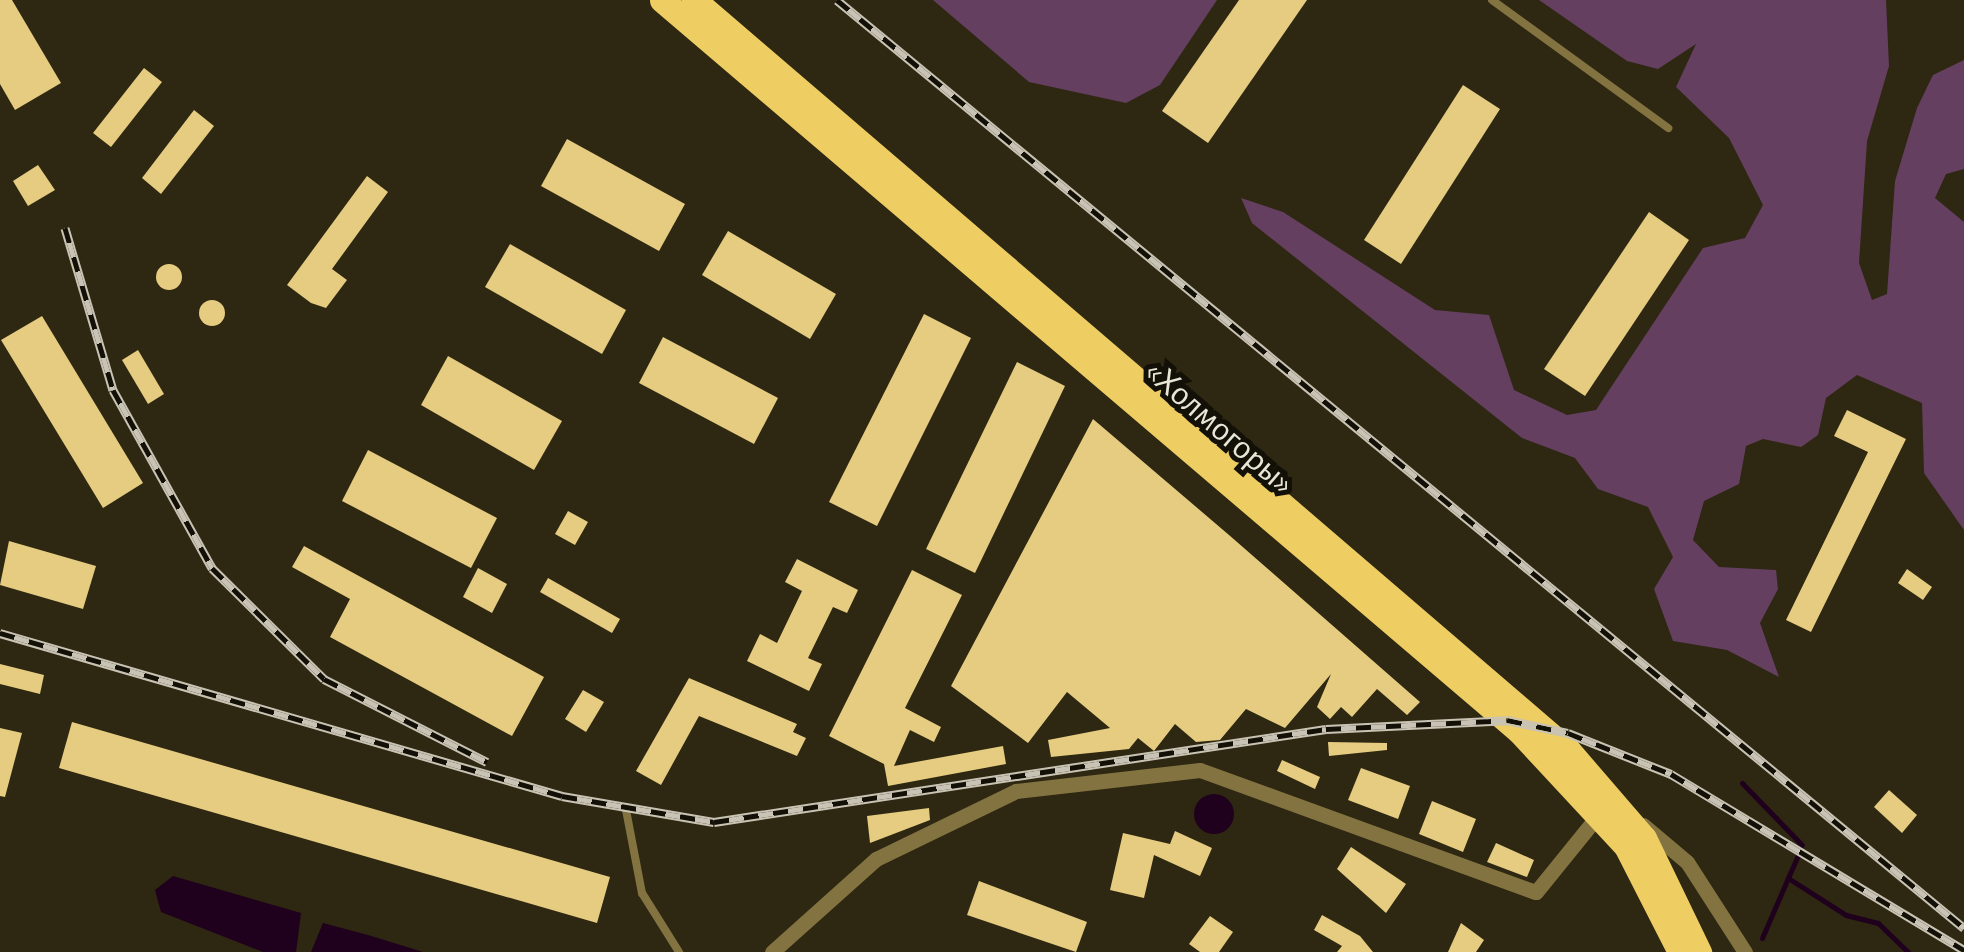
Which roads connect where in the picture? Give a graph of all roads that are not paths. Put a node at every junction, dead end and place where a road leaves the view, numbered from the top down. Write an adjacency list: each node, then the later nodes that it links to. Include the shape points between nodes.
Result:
1 (662, 0): 5 (highway, «Холмогоры»)
2 (694, 0): 5 (highway, «Холмогоры», via 1378,581)
3 (1492, 0): 4 (lane)
4 (1668, 128)
5 (1608, 808): 7 (street, via 1687,862); 9 (street, via 1536,892 1200,770 1034,788 974,805 876,859); 10 (highway, «Холмогоры»); 11 (highway, «Холмогоры», via 1659,861)
6 (626, 810): 8 (lane, via 642,893)
7 (1746, 948)
8 (680, 952)
9 (772, 952)
10 (1680, 952)
11 (1699, 952)

